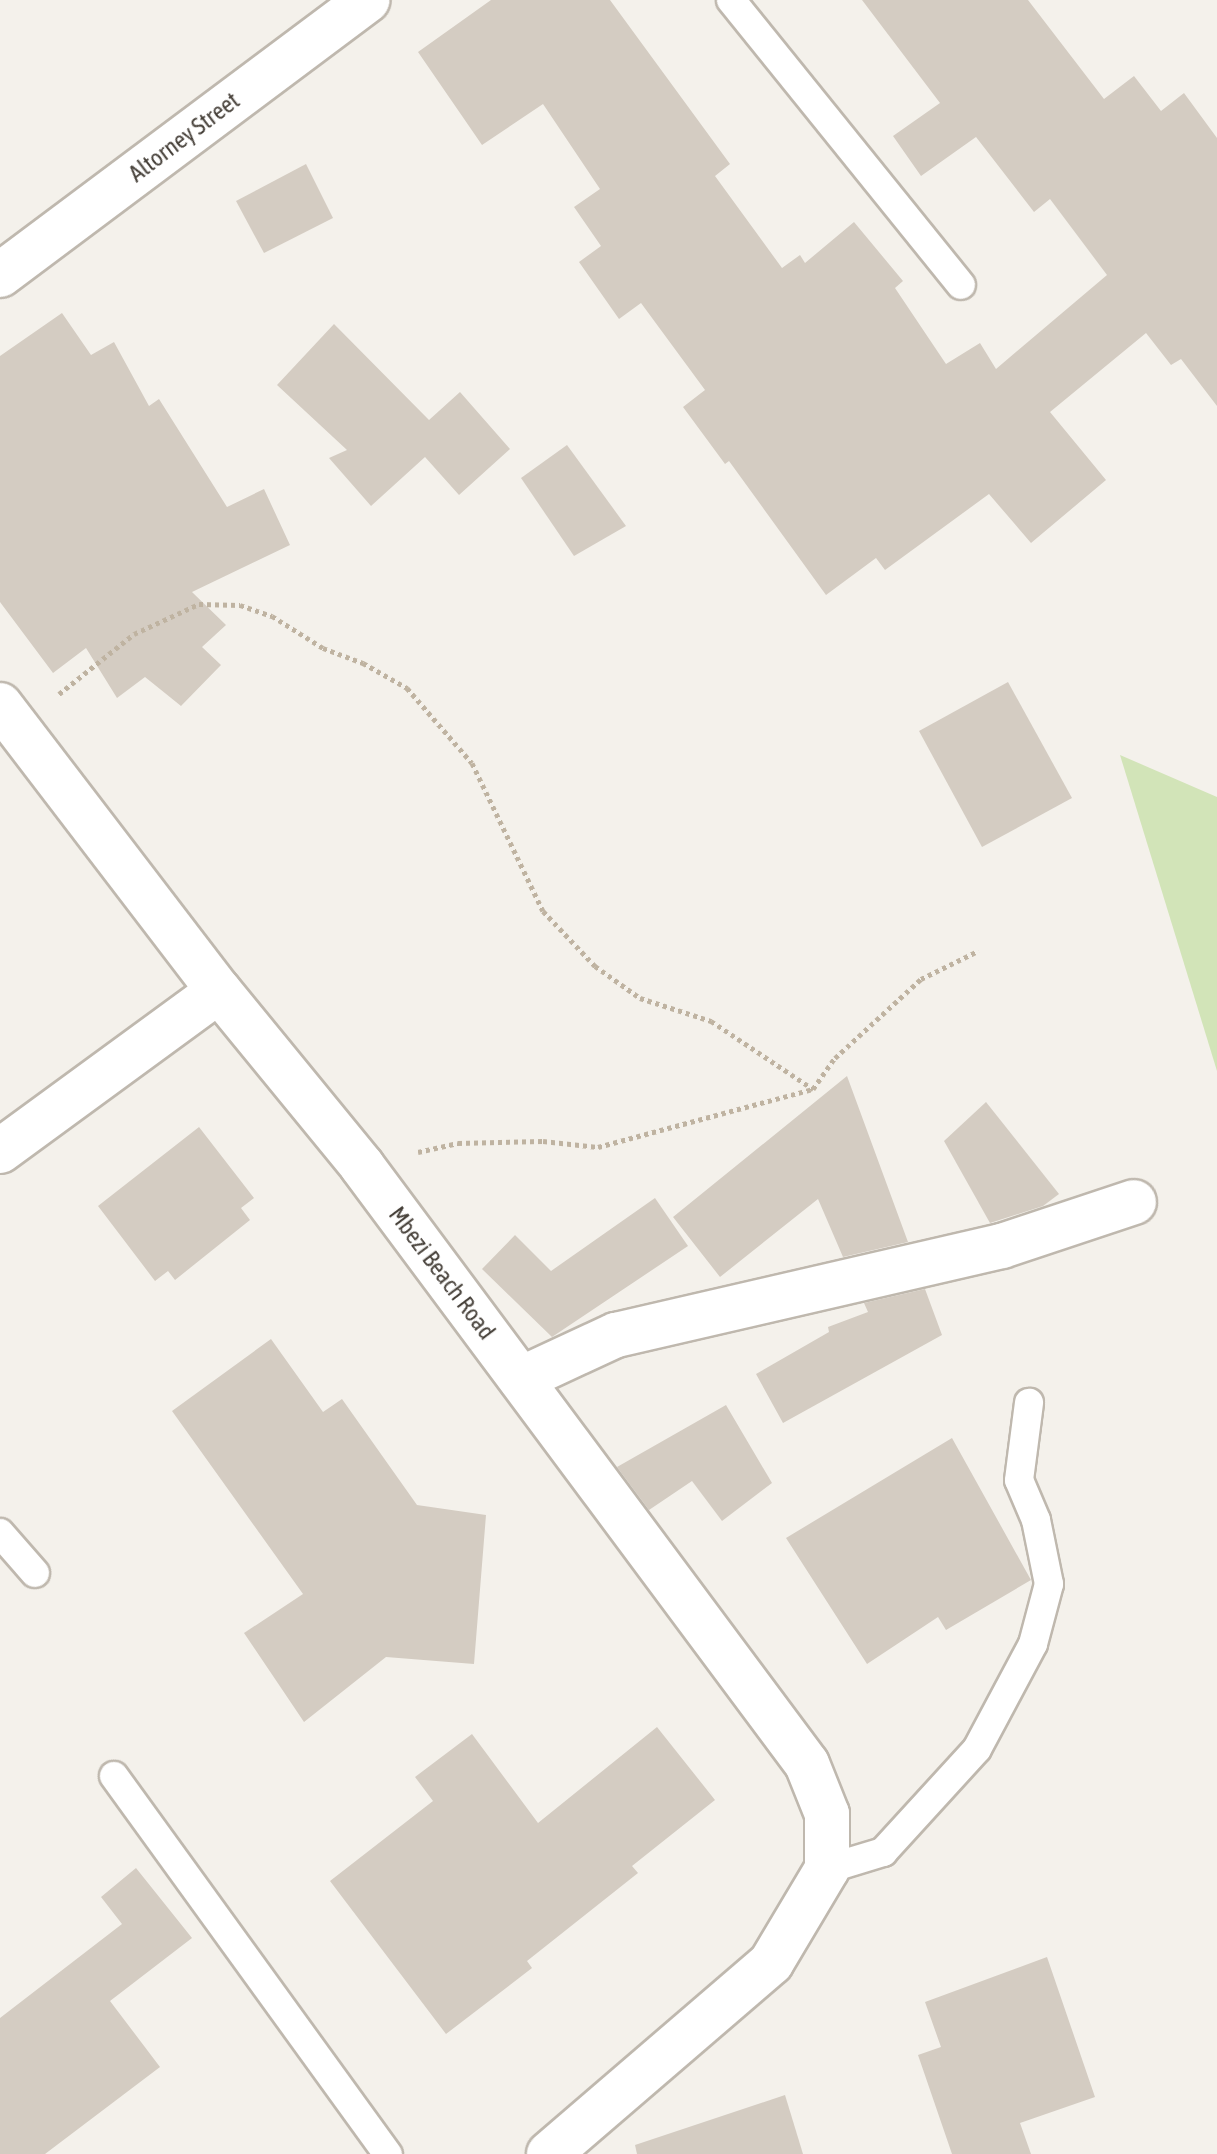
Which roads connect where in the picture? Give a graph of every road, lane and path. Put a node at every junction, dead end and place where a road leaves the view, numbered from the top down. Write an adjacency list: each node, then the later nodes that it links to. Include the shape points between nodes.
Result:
1 (367, 0): 3 (street, Altorney Street)
2 (731, 0): 4 (lane)
3 (0, 275)
4 (961, 285)
5 (9, 718): 7 (street, Mbezi Beach Road); 8 (path, via 134,634 199,604 240,605 272,616 323,648 407,688 423,705 472,763 543,911 595,966 640,998 711,1021)
6 (978, 951): 8 (path, via 921,979 835,1058)
7 (219, 991): 9 (street); 10 (street, Mbezi Beach Road)
8 (813, 1089): 10 (path, via 598,1147 543,1141 458,1143)
9 (0, 1151)
10 (362, 1166): 12 (street, Mbezi Beach Road)
11 (1134, 1202): 12 (street, via 1002,1246 616,1335)
12 (521, 1379): 17 (street, Mbezi Beach Road, via 807,1764 827,1814)
13 (1029, 1403): 17 (lane, via 1019,1480 1036,1520 1049,1584 1033,1644 977,1749 883,1852)
14 (0, 1533): 15 (lane)
15 (35, 1573)
16 (114, 1776): 18 (lane)
17 (827, 1869): 19 (street, via 771,1963)
18 (388, 2154)
19 (549, 2154)

